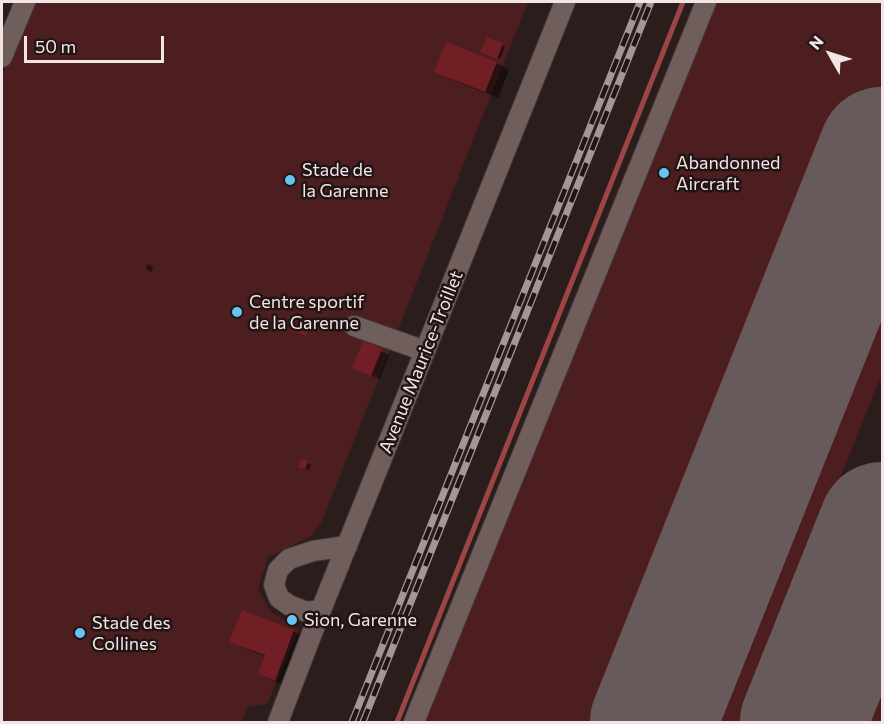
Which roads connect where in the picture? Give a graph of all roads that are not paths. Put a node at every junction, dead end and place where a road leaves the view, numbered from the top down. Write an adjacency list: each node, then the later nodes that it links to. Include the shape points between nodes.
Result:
1 (25, 2): 4 (street)
2 (565, 2): 6 (street, Avenue Maurice-Troillet)
3 (706, 2): 10 (street)
4 (2, 57)
5 (354, 326): 6 (street)
6 (425, 351): 7 (street, Avenue Maurice-Troillet)
7 (347, 546): 8 (street, Avenue Maurice-Troillet); 8 (street, via 289,559 278,570 274,585 279,598 307,612)
8 (321, 610): 9 (street, Avenue Maurice-Troillet)
9 (278, 723)
10 (414, 723)

